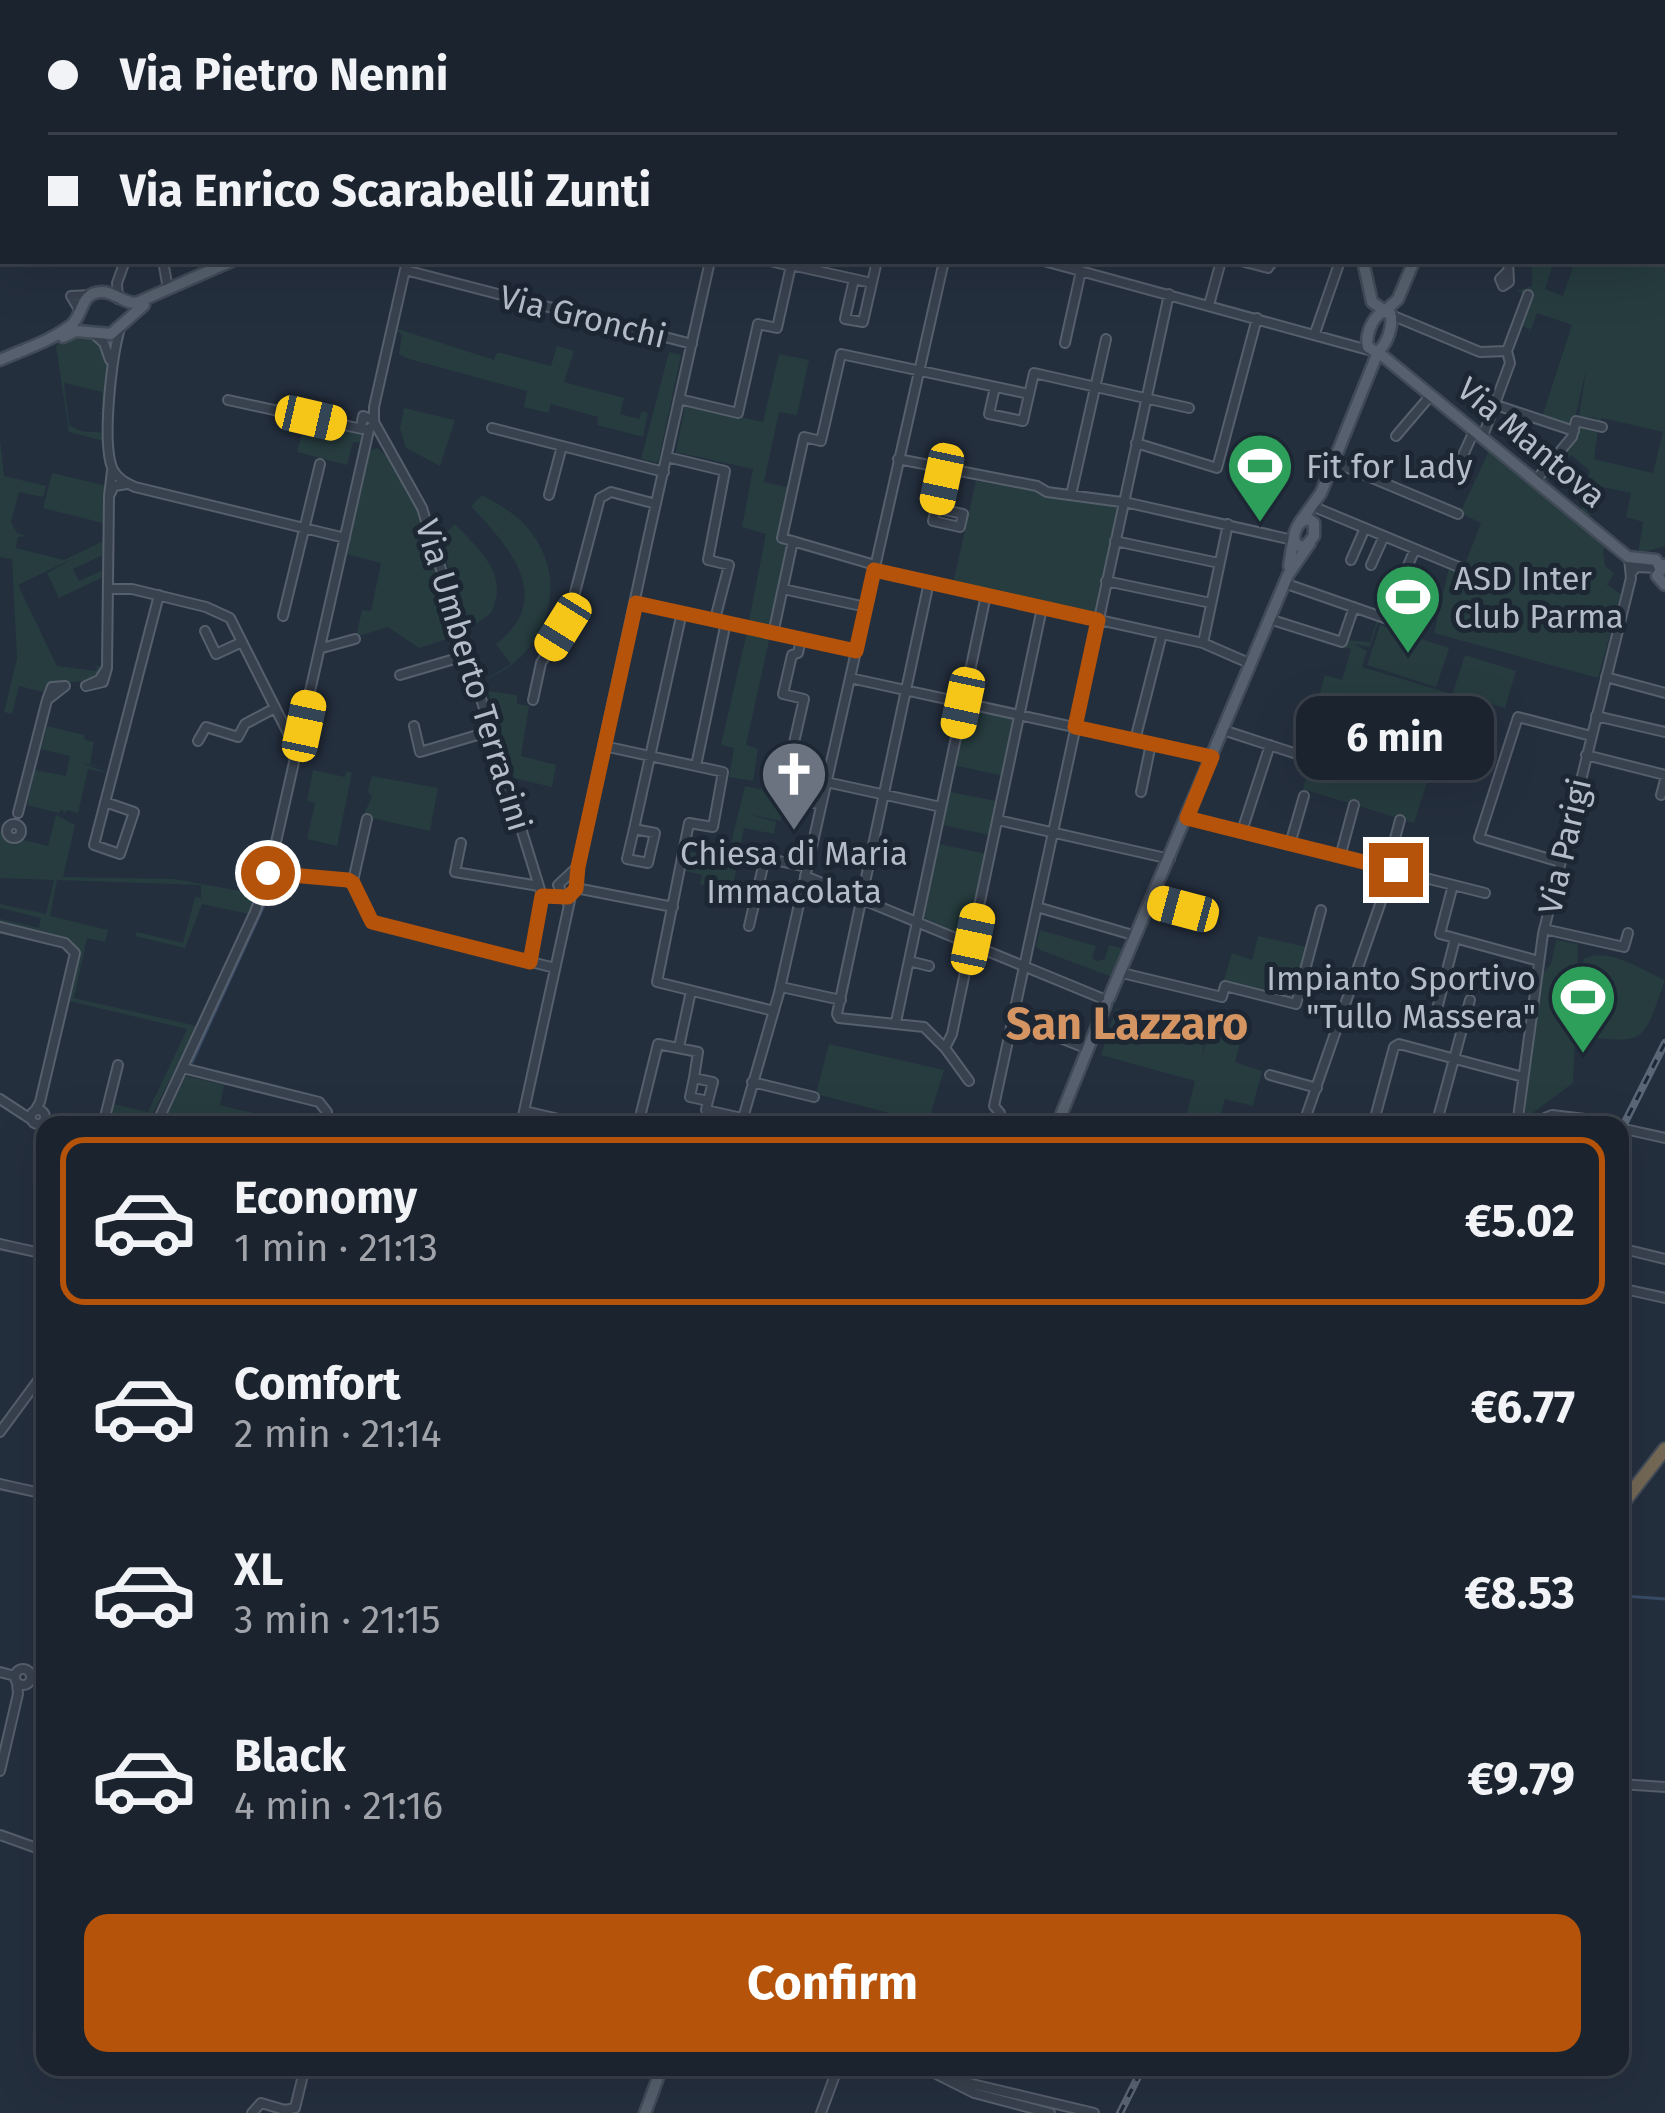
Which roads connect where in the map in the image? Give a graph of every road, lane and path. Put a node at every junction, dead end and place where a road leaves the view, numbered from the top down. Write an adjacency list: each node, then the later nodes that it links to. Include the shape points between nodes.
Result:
1 (123, 264): 18 (street)
2 (164, 264): 20 (street)
3 (225, 264): 20 (main road)
4 (709, 264): 35 (street)
5 (792, 264): 17 (street); 49 (street, via 777,328 758,324 738,413)
6 (876, 264): 19 (street)
7 (942, 264): 42 (street)
8 (1055, 264): 16 (street)
9 (1088, 264): 16 (street)
10 (1220, 264): 25 (street)
11 (1339, 264): 31 (street)
12 (1360, 264): 30 (main road)
13 (1361, 264): 27 (main road, via 1372,302)
14 (1415, 264): 27 (main road)
15 (406, 265): 35 (street, Via Gronchi); 53 (street)
16 (1084, 272): 22 (street); 34 (street)
17 (854, 279): 19 (street); 19 (street, via 845,319 863,322)
18 (117, 281): 21 (street); 24 (street)
19 (872, 283)
20 (168, 288): 24 (main road, via 134,303); 29 (main road)
21 (96, 293): 24 (main road); 26 (main road)
22 (1169, 295): 25 (street); 48 (street)
23 (1528, 295): 38 (street)
24 (118, 299): 29 (main road)
25 (1209, 305): 28 (street)
26 (80, 313): 32 (main road); 41 (main road)
27 (1391, 317): 30 (main road, via 1377,315); 37 (main road); 38 (street, via 1481,352)
28 (1256, 320): 31 (street); 59 (street, via 1217,467)
29 (121, 326): 32 (main road); 39 (street)
30 (1369, 332): 36 (street); 37 (main road, via 1366,344)
31 (1315, 333): 36 (street)
32 (92, 334): 39 (street); 41 (main road, via 73,332)
33 (1106, 339): 45 (street)
34 (1065, 343)
35 (692, 344): 49 (street)
36 (1357, 344): 37 (street)
37 (1378, 349): 40 (main road, Via Mantova); 43 (main road)
38 (1507, 351): 51 (street)
39 (111, 361): 71 (street)
40 (1393, 362): 43 (main road); 47 (main road, Via Mantova)
41 (0, 363)
42 (917, 371): 44 (street); 65 (street); 90 (street, via 841,354 821,441 804,437 782,538)
43 (1371, 371): 67 (main road)
44 (994, 387): 46 (street); 46 (street, via 989,414 1023,421)
45 (1096, 388): 46 (street, via 1034,373); 48 (street); 75 (street)
46 (1029, 394)
47 (1432, 394): 57 (main road, Via Mantova); 58 (street)
48 (1146, 398): 52 (street); 59 (street)
49 (679, 399): 63 (street)
50 (228, 400): 53 (street, via 346,426)
51 (1496, 405): 56 (street); 57 (street)
52 (1189, 408)
53 (368, 423): 60 (street, Via Umberto Terracini); 62 (street); 64 (street, Via Umberto Terracini)
54 (1602, 427): 56 (street, via 1576,421)
55 (493, 428): 61 (street)
56 (1574, 431): 72 (street)
57 (1479, 433): 66 (street); 72 (main road, Via Mantova)
58 (1396, 436)
59 (1136, 443): 76 (street)
60 (382, 445): 62 (street); 64 (street, Via Umberto Terracini)
61 (562, 446): 70 (street); 74 (street)
62 (365, 448): 87 (street)
63 (667, 457): 70 (street); 116 (street, via 725,470 707,560 729,565)
64 (395, 458): 130 (street, Via Umberto Terracini, via 421,503)
65 (898, 459): 69 (street); 98 (street)
66 (1460, 462)
67 (1334, 463): 73 (main road); 80 (street)
68 (320, 464): 83 (street)
69 (945, 469): 75 (street); 78 (street)
70 (664, 472): 77 (street)
71 (115, 480): 83 (street); 105 (street)
72 (1536, 480): 96 (main road, Via Mantova)
73 (1322, 494): 79 (main road); 81 (main road)
74 (549, 495)
75 (1071, 496): 76 (street)
76 (1123, 502): 82 (street); 89 (street)
77 (656, 504): 93 (street); 138 (street, via 611,492 600,498 573,600 541,662)
78 (936, 508)
79 (1318, 509): 84 (main road); 85 (street)
80 (1458, 514)
81 (1300, 522): 84 (main road); 88 (main road)
82 (1228, 524): 88 (street); 95 (street)
83 (304, 528): 87 (street); 115 (street)
84 (1316, 528): 91 (main road)
85 (1365, 528): 86 (street); 94 (street)
86 (1384, 536): 92 (street); 97 (street)
87 (346, 538): 128 (street)
88 (1294, 538): 91 (main road, via 1299,547); 101 (main road)
89 (1114, 541): 95 (street); 103 (street)
90 (793, 542): 98 (street); 106 (street)
91 (1310, 543): 101 (main road)
92 (1415, 549): 99 (street); 102 (street)
93 (645, 553): 109 (street); 131 (street)
94 (1352, 560)
95 (1220, 563): 110 (street)
96 (1635, 564): 100 (main road, Via Mantova, via 1656,560); 134 (street, Via Parigi)
97 (1371, 566)
98 (874, 567): 104 (street); 111 (street)
99 (1461, 568)
100 (1662, 574)
101 (1287, 577): 113 (street); 117 (main road)
102 (1403, 578)
103 (1106, 581): 110 (street); 118 (street)
104 (929, 582): 107 (street); 136 (street)
105 (108, 589): 108 (street); 175 (street, via 103,682 52,687)
106 (783, 589): 111 (street); 122 (street)
107 (986, 595): 112 (street); 139 (street)
108 (159, 596): 126 (street, via 223,613); 167 (street)
109 (636, 603): 114 (street); 131 (street)
110 (1211, 603): 127 (street)
111 (866, 607): 129 (street)
112 (1042, 608): 118 (street); 141 (street)
113 (1354, 608): 117 (street, via 1342,642); 120 (street)
114 (682, 612): 116 (street); 156 (street)
115 (283, 616)
116 (715, 619): 119 (street)
117 (1269, 619): 132 (main road)
118 (1098, 620): 123 (street); 144 (street)
119 (726, 622): 122 (street); 159 (street)
120 (1399, 623)
121 (205, 631): 126 (street, via 216,654)
122 (773, 633): 124 (street)
123 (1162, 634): 127 (street); 150 (street)
124 (798, 638): 129 (street); 160 (street, via 783,694 804,699)
125 (355, 639): 128 (street)
126 (242, 642): 140 (street)
127 (1203, 644): 132 (street)
128 (322, 648): 148 (street)
129 (856, 651): 135 (street)
130 (468, 655): 133 (street); 145 (street, Via Umberto Terracini)
131 (622, 664): 154 (street)
132 (1251, 664): 146 (main road)
133 (400, 675)
134 (1606, 677): 137 (street); 142 (street, Via Parigi)
135 (850, 678): 136 (street); 162 (street)
136 (905, 691): 139 (street); 164 (street)
137 (1665, 693)
138 (533, 700)
139 (963, 703): 141 (street); 170 (street)
140 (275, 708): 148 (street); 151 (street, via 238,736 202,726)
141 (1020, 715): 144 (street); 173 (street)
142 (1596, 716): 147 (street); 149 (street, Via Parigi)
143 (414, 726): 145 (street, via 420,752)
144 (1075, 727): 150 (street); 177 (street)
145 (491, 730): 190 (street, Via Umberto Terracini)
146 (1223, 730): 153 (street); 157 (main road)
147 (1665, 732)
148 (299, 735): 186 (street)
149 (1591, 736): 155 (street, Via Parigi); 183 (street, via 1518,717 1479,838)
150 (1135, 740): 152 (street)
151 (198, 741)
152 (1151, 744): 157 (street); 163 (street)
153 (1270, 745): 158 (street); 178 (street)
154 (604, 746): 156 (street); 189 (street)
155 (1586, 755): 161 (street); 183 (street, Via Parigi)
156 (650, 756): 159 (street); 176 (street)
157 (1212, 757): 171 (main road)
158 (1309, 758)
159 (696, 766): 194 (street, via 723,774 713,827 689,823)
160 (786, 778): 162 (street); 168 (street, via 782,795)
161 (1665, 780): 165 (street)
162 (826, 784): 164 (street); 168 (street)
163 (1141, 792)
164 (884, 794): 170 (street); 192 (street)
165 (1661, 795)
166 (1304, 796): 180 (street)
167 (105, 802): 167 (street, via 94,845 120,854 134,812)
168 (821, 805): 185 (street)
169 (1354, 805): 181 (street)
170 (941, 807): 198 (street)
171 (1187, 818): 178 (street); 182 (main road)
172 (367, 819): 187 (street)
173 (998, 820): 177 (street); 205 (street)
174 (1400, 820): 184 (street)
175 (15, 825)
176 (634, 829): 176 (street, via 655,833 648,863 627,859)
177 (1053, 832): 182 (street); 195 (street)
178 (1241, 832): 180 (street)
179 (461, 843): 190 (street, via 455,872)
180 (1290, 844): 181 (street)
181 (1340, 857): 184 (street)
182 (1170, 859): 193 (main road)
183 (1560, 862): 201 (street, Via Parigi)
184 (1390, 869): 188 (street); 233 (street)
185 (806, 872): 192 (street); 199 (street, via 765,858); 218 (street)
186 (268, 873): 187 (street); 227 (street)
187 (353, 883): 207 (street, via 372,922)
188 (1454, 885): 191 (street); 204 (street, via 1440,934)
189 (568, 889): 190 (street); 194 (street); 211 (street)
190 (540, 891): 207 (street)
191 (1485, 893)
192 (863, 900): 198 (street); 215 (street)
193 (1153, 900): 197 (street); 203 (main road)
194 (673, 907): 214 (street, via 656,982)
195 (1037, 907): 203 (street); 210 (street)
196 (1321, 910): 212 (street, via 1296,1004 1225,986 1222,998)
197 (1208, 915)
198 (917, 922): 205 (street); 208 (street)
199 (749, 926)
200 (0, 927): 239 (street, via 74,952)
201 (1544, 929): 202 (street, via 1624,947); 206 (street, Via Parigi)
202 (1628, 933)
203 (1138, 936): 212 (main road)
204 (1455, 939): 206 (street); 219 (street, via 1436,1013)
205 (971, 944): 210 (street); 223 (street)
206 (1539, 961): 229 (street, Via Parigi)
207 (530, 962): 211 (street)
208 (909, 962): 209 (street); 220 (street)
209 (929, 966)
210 (1024, 966): 217 (street); 238 (street, via 994,1106)
211 (555, 968): 237 (street)
212 (1121, 977): 217 (main road)
213 (786, 988): 215 (street)
214 (692, 992): 218 (street); 222 (street)
215 (841, 1000): 220 (street, via 839,1015)
216 (1470, 1000): 219 (street)
217 (1109, 1002): 224 (main road); 249 (main road)
218 (774, 1011): 232 (street)
219 (1464, 1020): 225 (street)
220 (896, 1022): 223 (street, via 924,1027)
221 (1035, 1028): 224 (street)
222 (679, 1047): 230 (street, via 699,1053); 246 (street, via 657,1044)
223 (945, 1048): 231 (street)
224 (1088, 1049): 250 (main road)
225 (1454, 1059): 229 (street); 252 (street, via 1396,1045); 253 (street)
226 (118, 1064): 241 (street)
227 (183, 1068): 242 (street); 243 (street, via 319,1102)
228 (1270, 1076): 233 (street)
229 (1523, 1077): 254 (street, Via Parigi)
230 (694, 1078): 236 (street, via 690,1097); 236 (street, via 713,1082)
231 (969, 1081)
232 (752, 1082): 234 (street); 248 (street)
233 (1316, 1088): 251 (street)
234 (814, 1097)
235 (0, 1100): 239 (street)
236 (708, 1101): 247 (street, via 706,1110)
237 (524, 1111): 244 (street); 245 (street)
238 (1000, 1113)
239 (38, 1114): 240 (street)
240 (43, 1116)
241 (106, 1116)
242 (160, 1116)
243 (326, 1116)
244 (523, 1116)
245 (546, 1116)
246 (640, 1116)
247 (724, 1116)
248 (743, 1116)
249 (1063, 1116)
250 (1063, 1116)
251 (1306, 1116)
252 (1376, 1116)
253 (1438, 1116)
254 (1522, 1116)
255 (1629, 1130): 256 (street)
256 (1665, 1138)
257 (0, 1244): 259 (street)
258 (1629, 1251): 260 (street)
259 (36, 1252)
260 (1665, 1259)
261 (1629, 1290): 262 (street)
262 (1665, 1298)
263 (36, 1387): 264 (street)
264 (0, 1432)
265 (1665, 1437): 267 (highway)
266 (1665, 1449): 270 (highway)
267 (1629, 1483)
268 (0, 1484): 269 (street)
269 (36, 1492)
270 (1629, 1495)
271 (0, 1672): 272 (street)
272 (29, 1680): 273 (street)
273 (3, 1742): 274 (street)
274 (0, 1771)
275 (1629, 1784): 276 (street)
276 (1665, 1786)
277 (0, 1835): 278 (street)
278 (36, 1848)
279 (303, 2076): 284 (street, via 295,2108 261,2103)
280 (662, 2076): 285 (main road)
281 (834, 2076): 286 (street)
282 (942, 2076): 287 (street)
283 (949, 2076): 288 (street)
284 (252, 2113)
285 (648, 2113)
286 (820, 2113)
287 (1050, 2113)
288 (1094, 2113)

